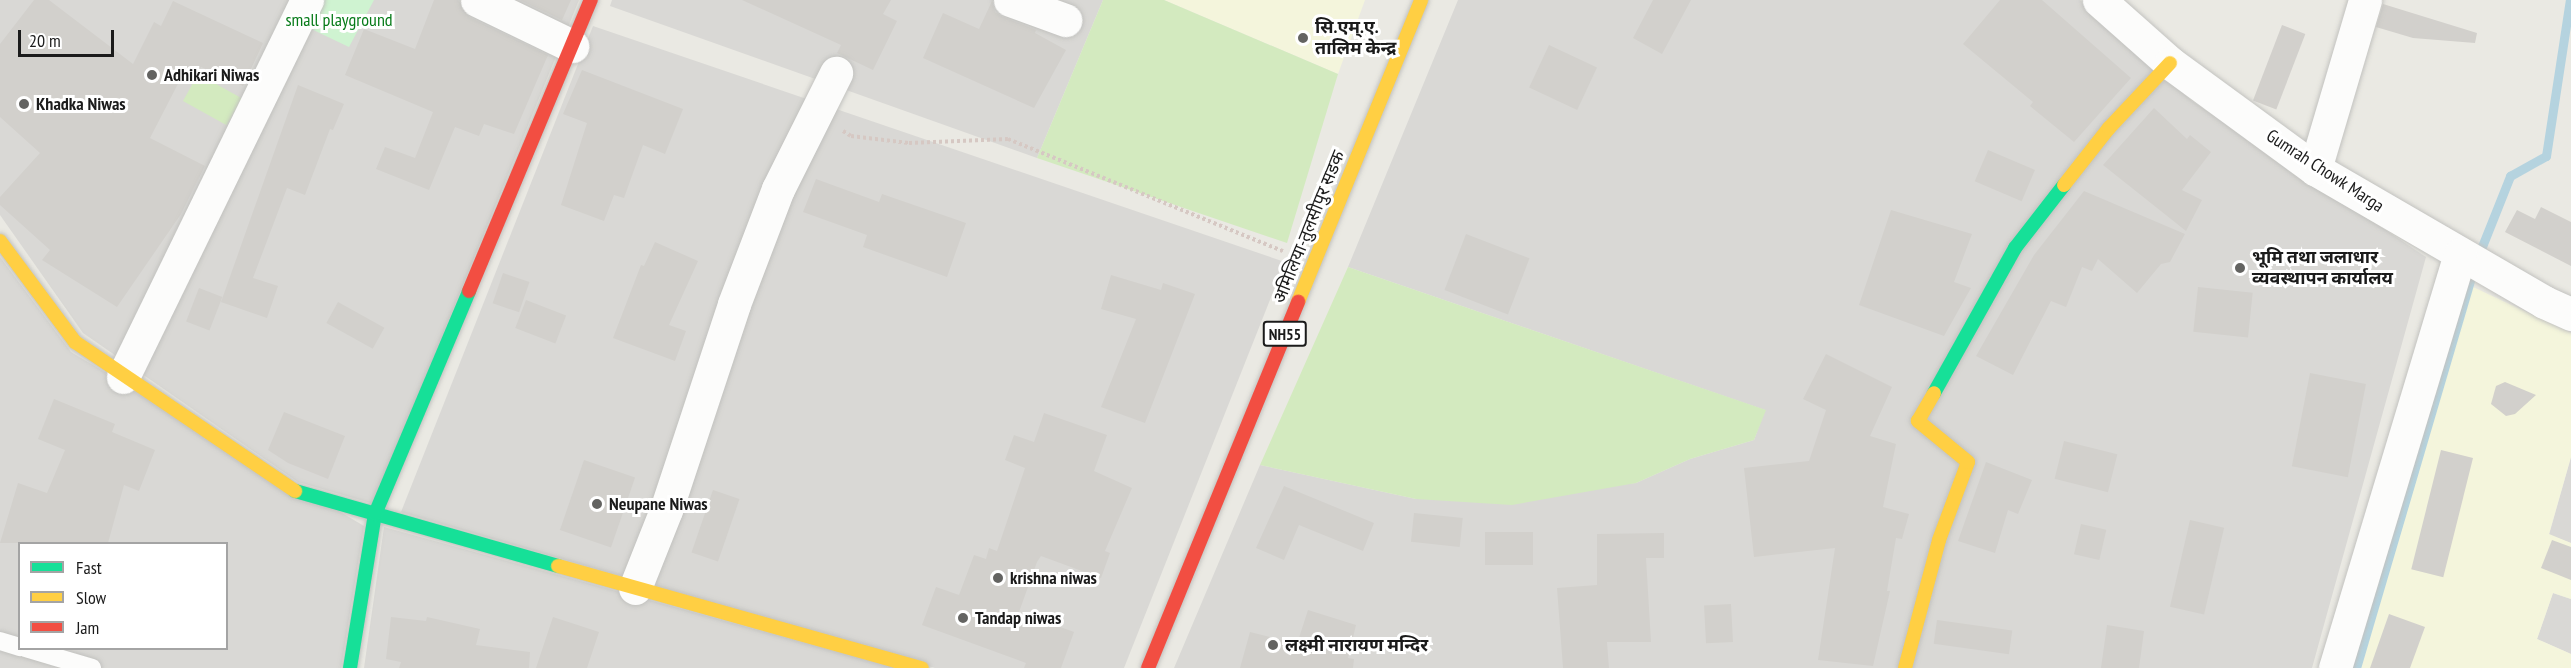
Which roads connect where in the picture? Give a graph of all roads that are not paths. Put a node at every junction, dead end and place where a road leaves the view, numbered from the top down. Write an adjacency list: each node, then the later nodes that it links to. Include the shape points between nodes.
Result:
1 (307, 0): 16 (street)
2 (477, 0): 9 (street)
3 (591, 0): 9 (street)
4 (1010, 0): 8 (street)
5 (1421, 0): 25 (street, अमिलिया-तुलसीपुर सडक / NH55)
6 (2099, 0): 10 (street, Gumrah Chowk Marga)
7 (2365, 0): 12 (street)
8 (1065, 20)
9 (572, 46): 17 (street)
10 (2170, 63): 12 (street, Gumrah Chowk Marga); 26 (street, via 2109,128 2015,248 1918,421 1968,462 1939,540)
11 (836, 73): 18 (street, via 778,189)
12 (2315, 169): 14 (street, Gumrah Chowk Marga)
13 (0, 241): 16 (street, via 75,342)
14 (2460, 255): 15 (street, Gumrah Chowk Marga); 27 (street)
15 (2571, 314)
16 (123, 377): 17 (street, via 297,492)
17 (375, 514): 18 (street); 23 (street)
18 (635, 588): 24 (street)
19 (0, 641): 20 (lane)
20 (18, 646)
21 (32, 650): 22 (lane)
22 (92, 668)
23 (350, 668)
24 (922, 668)
25 (1148, 668)
26 (1905, 668)
27 (2335, 668)

